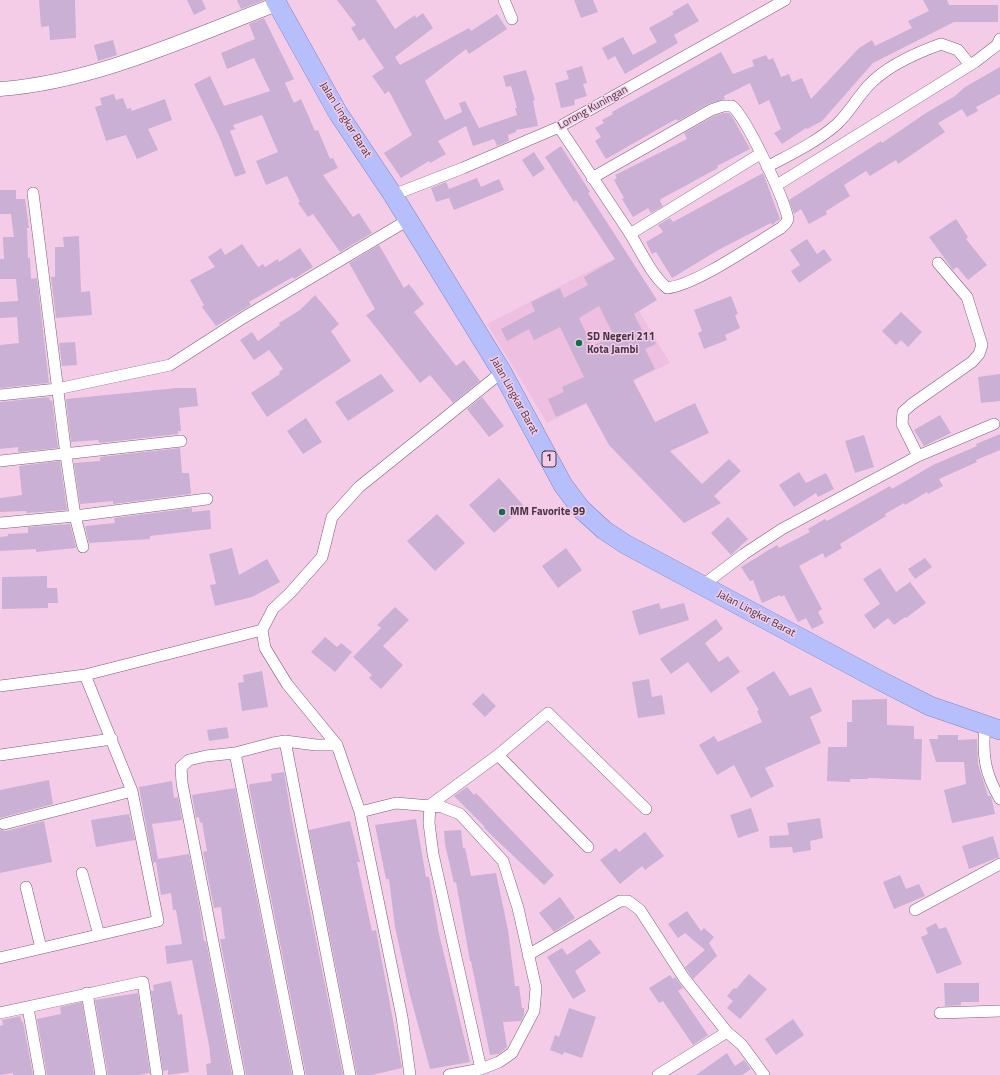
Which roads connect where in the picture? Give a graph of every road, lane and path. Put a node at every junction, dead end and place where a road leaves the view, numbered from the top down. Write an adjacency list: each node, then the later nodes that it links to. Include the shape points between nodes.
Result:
1 (504, 0): 4 (street)
2 (785, 0): 8 (street, Lorong Kuningan)
3 (276, 2): 7 (street, via 156,50 78,76); 14 (highway, Jalan Lingkar Barat / 1, via 338,113)
4 (512, 19)
5 (1000, 39): 6 (street, via 997,45)
6 (970, 65): 10 (street, via 958,50 941,44 909,58 881,74 838,123 821,137); 12 (street)
7 (0, 89)
8 (559, 127): 11 (street); 14 (street, Lorong Kuningan)
9 (760, 154): 10 (street); 11 (street, via 735,109 732,106 724,106 711,110); 16 (street)
10 (768, 167): 12 (street)
11 (592, 178): 16 (street)
12 (777, 186): 16 (street, via 786,209 786,223 743,251 678,287 667,288 660,282)
13 (33, 193): 19 (street)
14 (392, 195): 15 (highway, Jalan Lingkar Barat / 1)
15 (408, 220): 18 (highway, Jalan Lingkar Barat / 1); 19 (street, via 243,318 170,365)
16 (630, 234)
17 (938, 263): 24 (street, via 967,297 982,345 972,362 903,412 902,424)
18 (502, 372): 30 (highway, Jalan Lingkar Barat / 1, via 563,485 581,509 604,530 625,544); 31 (street, via 359,487 332,518 322,557 273,609)
19 (57, 389): 20 (street); 23 (street)
20 (0, 395)
21 (994, 424): 24 (street)
22 (181, 441): 23 (street)
23 (66, 455): 25 (street); 27 (street)
24 (918, 456): 30 (street, via 782,528)
25 (0, 461)
26 (207, 499): 27 (street)
27 (75, 516): 28 (street); 29 (street)
28 (0, 523)
29 (83, 547)
30 (703, 585): 34 (highway, Jalan Lingkar Barat / 1, via 885,684 930,706)
31 (262, 630): 32 (street); 37 (street, via 265,648 287,684)
32 (85, 675): 33 (street); 35 (street)
33 (0, 686)
34 (993, 728): 42 (street, via 983,748 987,772)
35 (112, 739): 39 (street); 41 (street)
36 (285, 741): 37 (street); 38 (street); 68 (street)
37 (337, 745): 45 (street)
38 (235, 753): 66 (street, via 190,760 181,767); 67 (street)
39 (0, 755)
40 (498, 755): 43 (street); 44 (street, via 548,712); 47 (street)
41 (132, 791): 46 (street); 52 (street, via 158,921)
42 (1000, 799)
43 (430, 805): 45 (street, via 396,803); 54 (street, via 460,814 504,861); 62 (street, via 429,823 433,854)
44 (646, 809)
45 (360, 812): 69 (street, via 402,1017)
46 (4, 824)
47 (588, 847)
48 (1000, 864): 51 (street)
49 (82, 873): 52 (street)
50 (26, 887): 53 (street)
51 (915, 910)
52 (99, 935): 53 (street)
53 (41, 948): 55 (street)
54 (528, 955): 61 (street, via 620,901 628,901 640,910 684,978); 62 (street, via 536,988 534,1011 512,1053)
55 (0, 958)
56 (87, 993): 57 (street); 64 (street); 65 (street, via 143,982)
57 (28, 1008): 59 (street); 63 (street)
58 (1000, 1011): 60 (street)
59 (0, 1013)
60 (940, 1013)
61 (727, 1032): 71 (street); 72 (street, via 742,1045)
62 (481, 1070): 70 (street)
63 (40, 1075)
64 (101, 1075)
65 (158, 1075)
66 (239, 1075)
67 (299, 1075)
68 (350, 1075)
69 (410, 1075)
70 (449, 1075)
71 (658, 1075)
72 (764, 1075)

